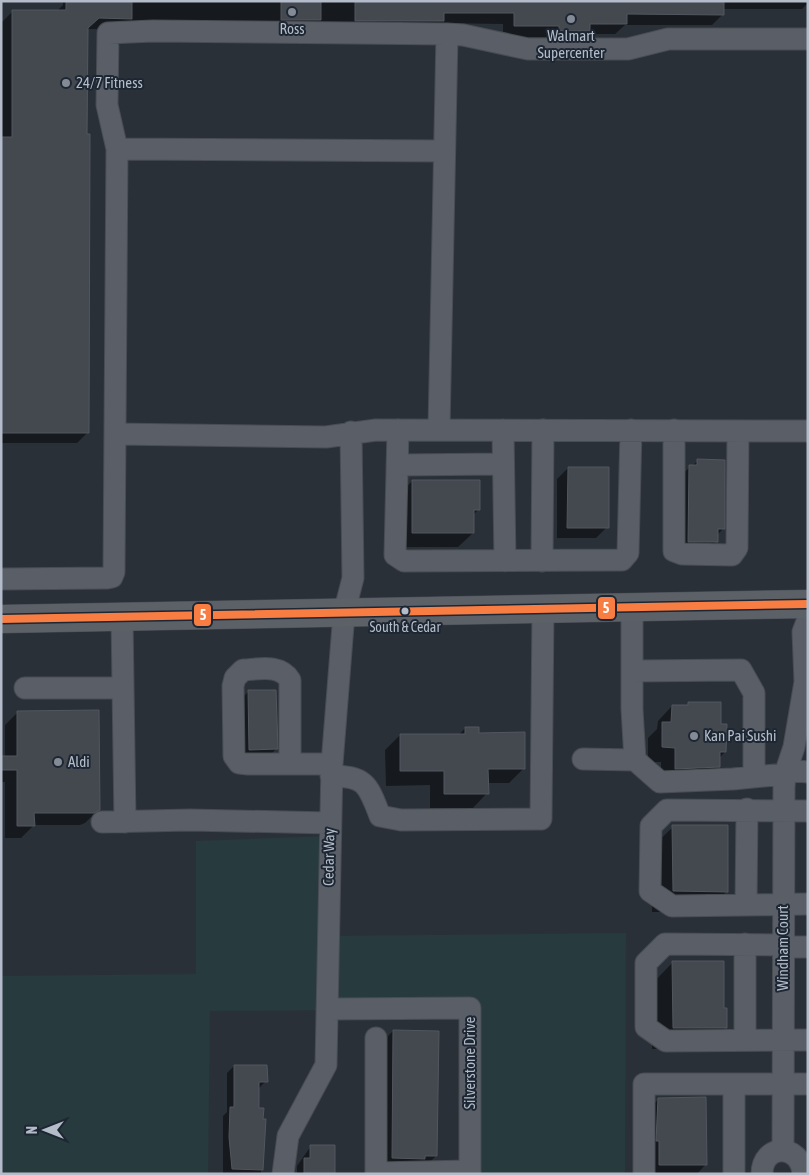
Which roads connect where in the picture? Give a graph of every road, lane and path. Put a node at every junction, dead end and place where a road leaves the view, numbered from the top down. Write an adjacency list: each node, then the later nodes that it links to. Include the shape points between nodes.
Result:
1 (447, 34): 2 (street, via 463,34 528,49 628,49 668,39); 3 (street, via 108,33 107,105); 4 (street)
2 (808, 39)
3 (117, 148): 4 (street); 14 (street)
4 (444, 151): 6 (street)
5 (398, 430): 6 (street); 13 (street); 16 (street)
6 (439, 430): 7 (street)
7 (503, 430): 8 (street); 15 (street)
8 (543, 430): 9 (street); 17 (street)
9 (631, 430): 10 (street); 17 (street, via 628,553 622,560)
10 (674, 430): 11 (street); 11 (street, via 674,551 732,555 737,548)
11 (738, 431): 12 (street)
12 (808, 431)
13 (351, 432): 14 (street, via 326,436); 23 (street, Cedar Way, via 353,578)
14 (116, 434): 19 (street, via 112,577)
15 (503, 464): 16 (street); 18 (street)
16 (397, 465): 18 (street, via 395,555 404,562)
17 (542, 560): 18 (street)
18 (505, 561)
19 (1, 579)
20 (808, 604): 21 (main road)
21 (632, 608): 22 (main road); 27 (street)
22 (543, 610): 23 (main road); 35 (street, via 541,819 401,820 380,816 364,785 353,776)
23 (344, 613): 24 (main road); 35 (street, Cedar Way)
24 (122, 617): 25 (main road); 29 (street)
25 (1, 619)
26 (808, 619): 31 (street, Windham Court, via 803,632 805,682)
27 (632, 671): 33 (street); 38 (street, via 741,670 754,693)
28 (25, 688): 29 (street)
29 (123, 688): 43 (street)
30 (808, 722): 31 (street, Windham Court)
31 (794, 747): 36 (street, Windham Court)
32 (583, 759): 33 (street)
33 (636, 760): 38 (street, via 660,782)
34 (290, 764): 34 (street, via 239,763 234,756 233,686 234,678 243,670 276,669 290,680); 35 (street)
35 (331, 770): 44 (street, Cedar Way)
36 (785, 772): 37 (street); 38 (street); 39 (street, Windham Court)
37 (808, 772)
38 (754, 777)
39 (784, 809): 40 (street); 41 (street); 45 (street, Windham Court)
40 (747, 810): 47 (street); 47 (street, via 668,810 651,826 650,835 650,891 672,906)
41 (808, 811)
42 (102, 822): 43 (street)
43 (125, 822): 44 (street)
44 (330, 823): 51 (street, Cedar Way)
45 (783, 904): 46 (street); 47 (street); 49 (street, Windham Court)
46 (808, 904)
47 (746, 905)
48 (745, 944): 49 (street); 53 (street); 53 (street, via 665,944 646,963 646,1027 666,1042)
49 (783, 946): 50 (street); 54 (street, Windham Court)
50 (808, 947)
51 (327, 1009): 60 (street, Silverstone Drive, via 470,1008); 62 (street, Cedar Way, via 326,1065 288,1136)
52 (376, 1038): 61 (street, Silverstone Drive)
53 (745, 1040): 54 (street)
54 (783, 1040): 55 (street); 57 (street, Windham Court)
55 (808, 1040)
56 (734, 1084): 57 (street); 63 (street, via 644,1084); 64 (street)
57 (783, 1084): 58 (street); 59 (street, Windham Court)
58 (808, 1084)
59 (783, 1150): 65 (street, via 766,1158); 66 (street, via 795,1155)
60 (470, 1172): 61 (street, Silverstone Drive)
61 (376, 1173)
62 (283, 1174)
63 (644, 1174)
64 (734, 1174)
65 (762, 1174)
66 (803, 1174)

